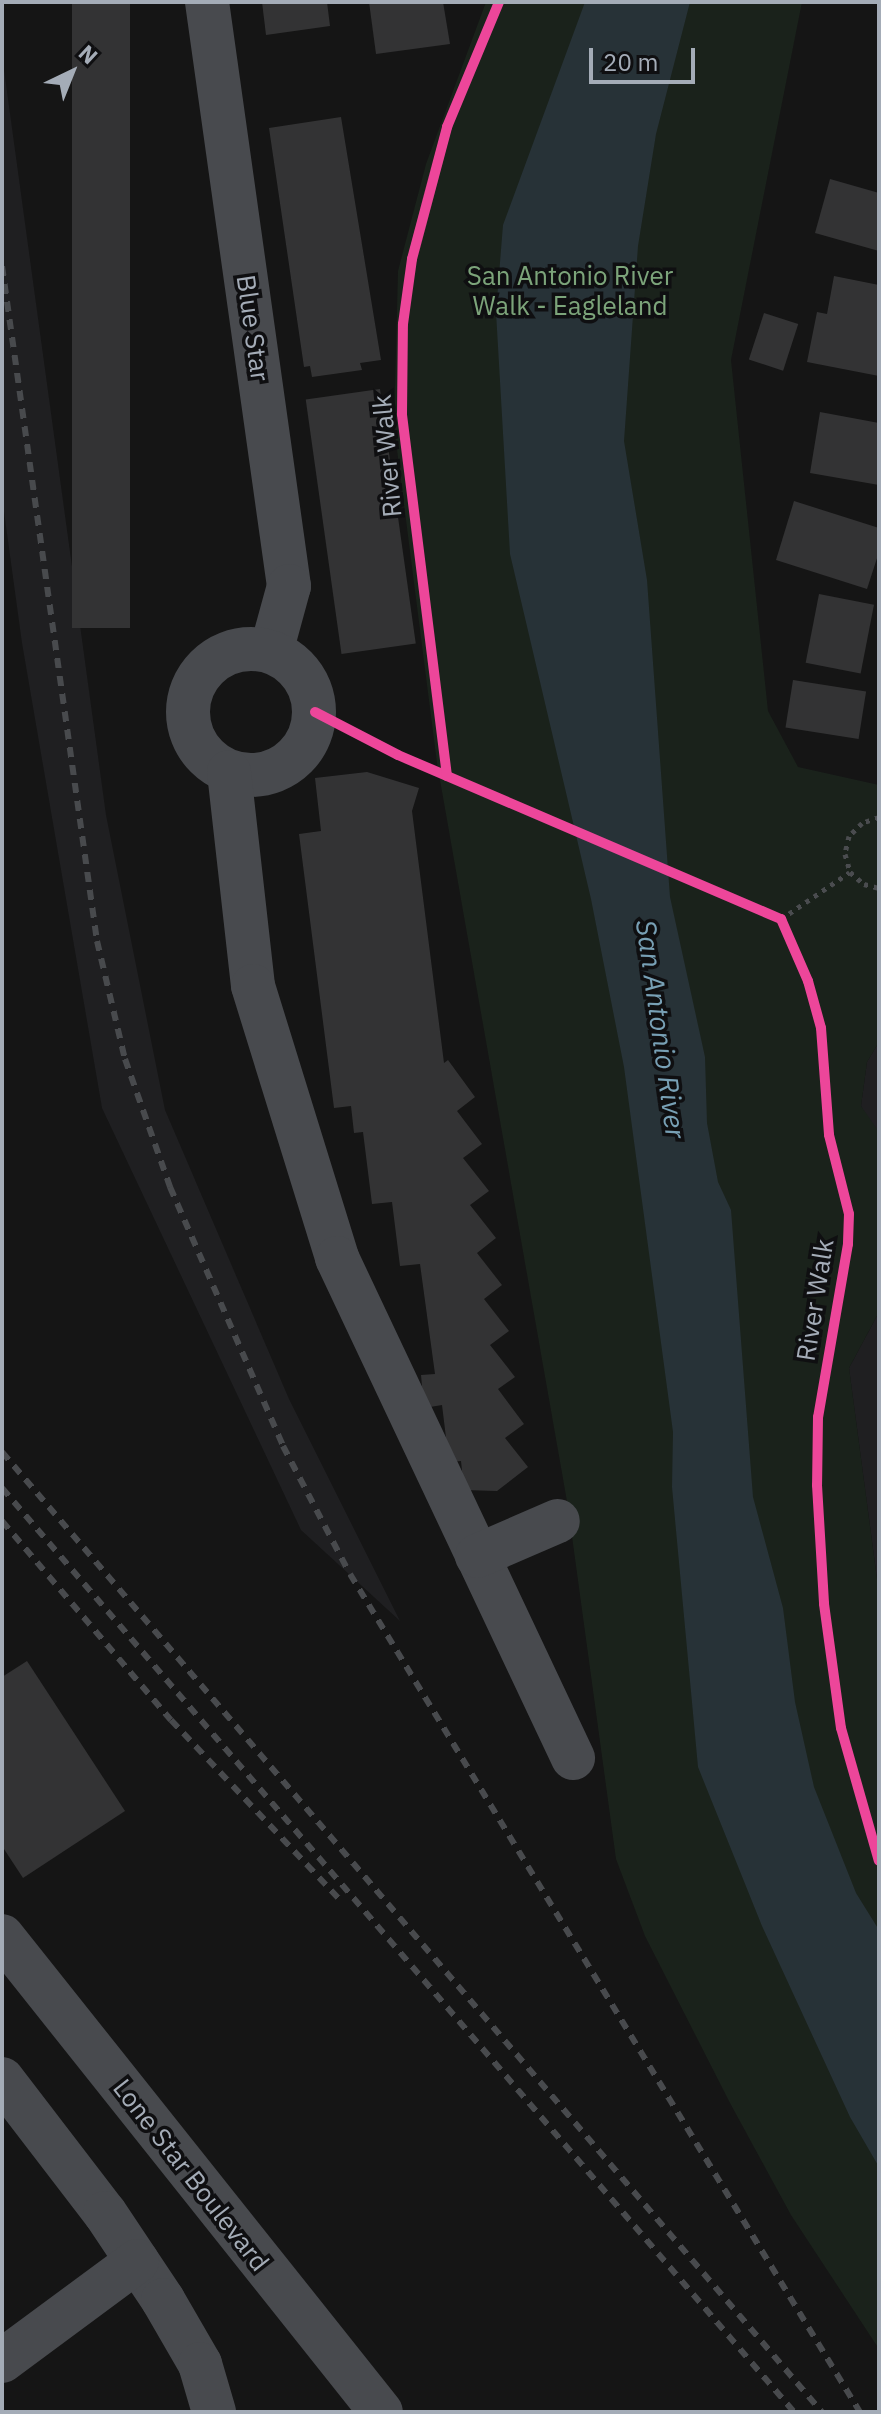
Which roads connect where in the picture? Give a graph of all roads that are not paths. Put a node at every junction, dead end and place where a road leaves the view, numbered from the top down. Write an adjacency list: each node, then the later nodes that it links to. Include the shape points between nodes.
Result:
1 (207, 2): 2 (street, Blue Star, via 289,586)
2 (271, 652): 3 (street, via 223,655 209,664 191,691 187,707 193,739 214,764); 3 (street, via 298,669 313,697 308,742 274,772)
3 (229, 772): 5 (street, via 253,986 337,1258)
4 (558, 1521): 5 (street)
5 (477, 1556): 6 (street)
6 (573, 1758)
7 (2, 1936): 12 (street, Lone Star Boulevard)
8 (2, 2079): 9 (street)
9 (137, 2261): 10 (street); 11 (street, via 200,2364)
10 (2, 2361)
11 (214, 2412)
12 (381, 2412)

